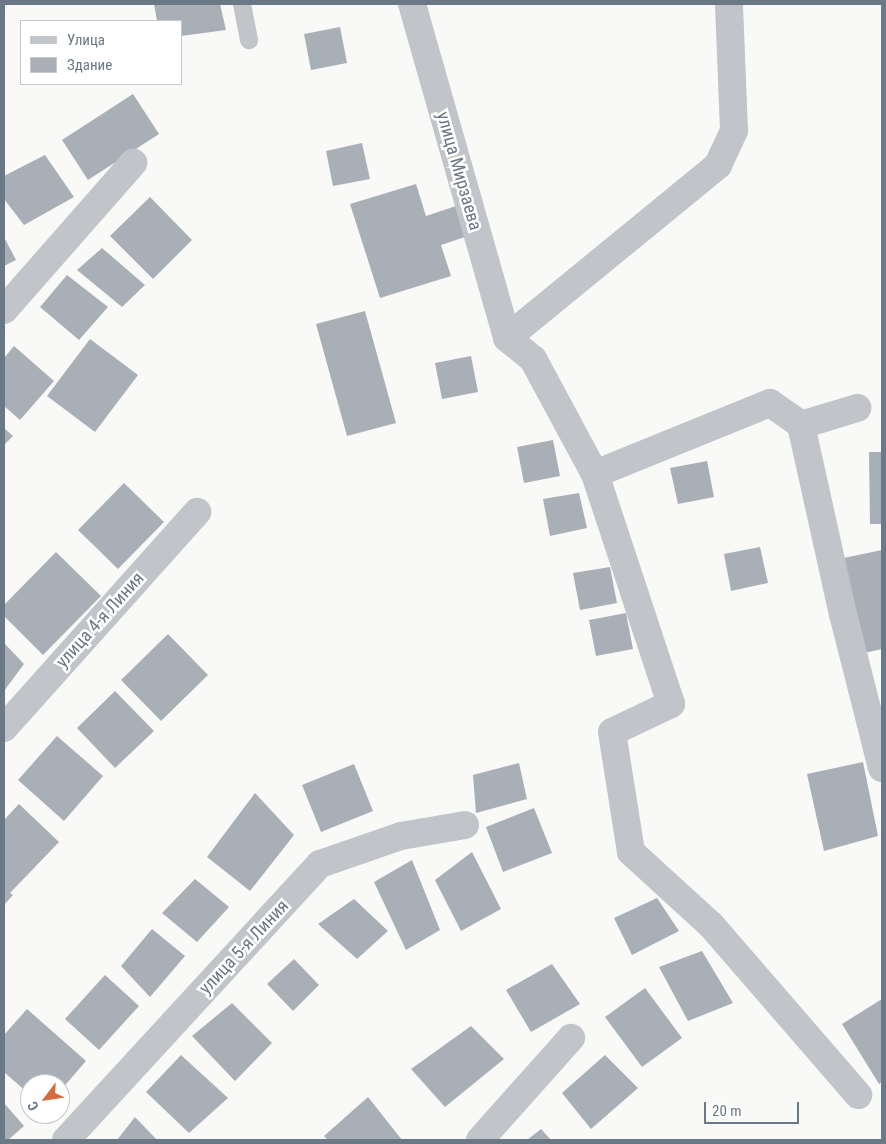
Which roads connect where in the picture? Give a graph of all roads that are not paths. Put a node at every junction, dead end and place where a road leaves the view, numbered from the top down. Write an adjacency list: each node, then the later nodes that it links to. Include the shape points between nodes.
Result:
1 (242, 4): 4 (lane)
2 (412, 4): 7 (street, улица Мирзаева)
3 (729, 4): 7 (street, via 734,130 718,165)
4 (249, 40)
5 (133, 163): 6 (street)
6 (4, 310)
7 (507, 338): 10 (street, via 533,359)
8 (857, 408): 9 (street)
9 (801, 425): 10 (street, via 770,403); 13 (street, via 843,614)
10 (595, 474): 16 (street, via 671,704 612,732 631,852 711,925)
11 (197, 512): 12 (street, улица 4-я Линия)
12 (4, 728)
13 (882, 768)
14 (465, 825): 17 (street, улица 5-я Линия, via 401,836 320,864)
15 (571, 1038): 18 (street)
16 (858, 1095)
17 (66, 1140)
18 (480, 1140)

